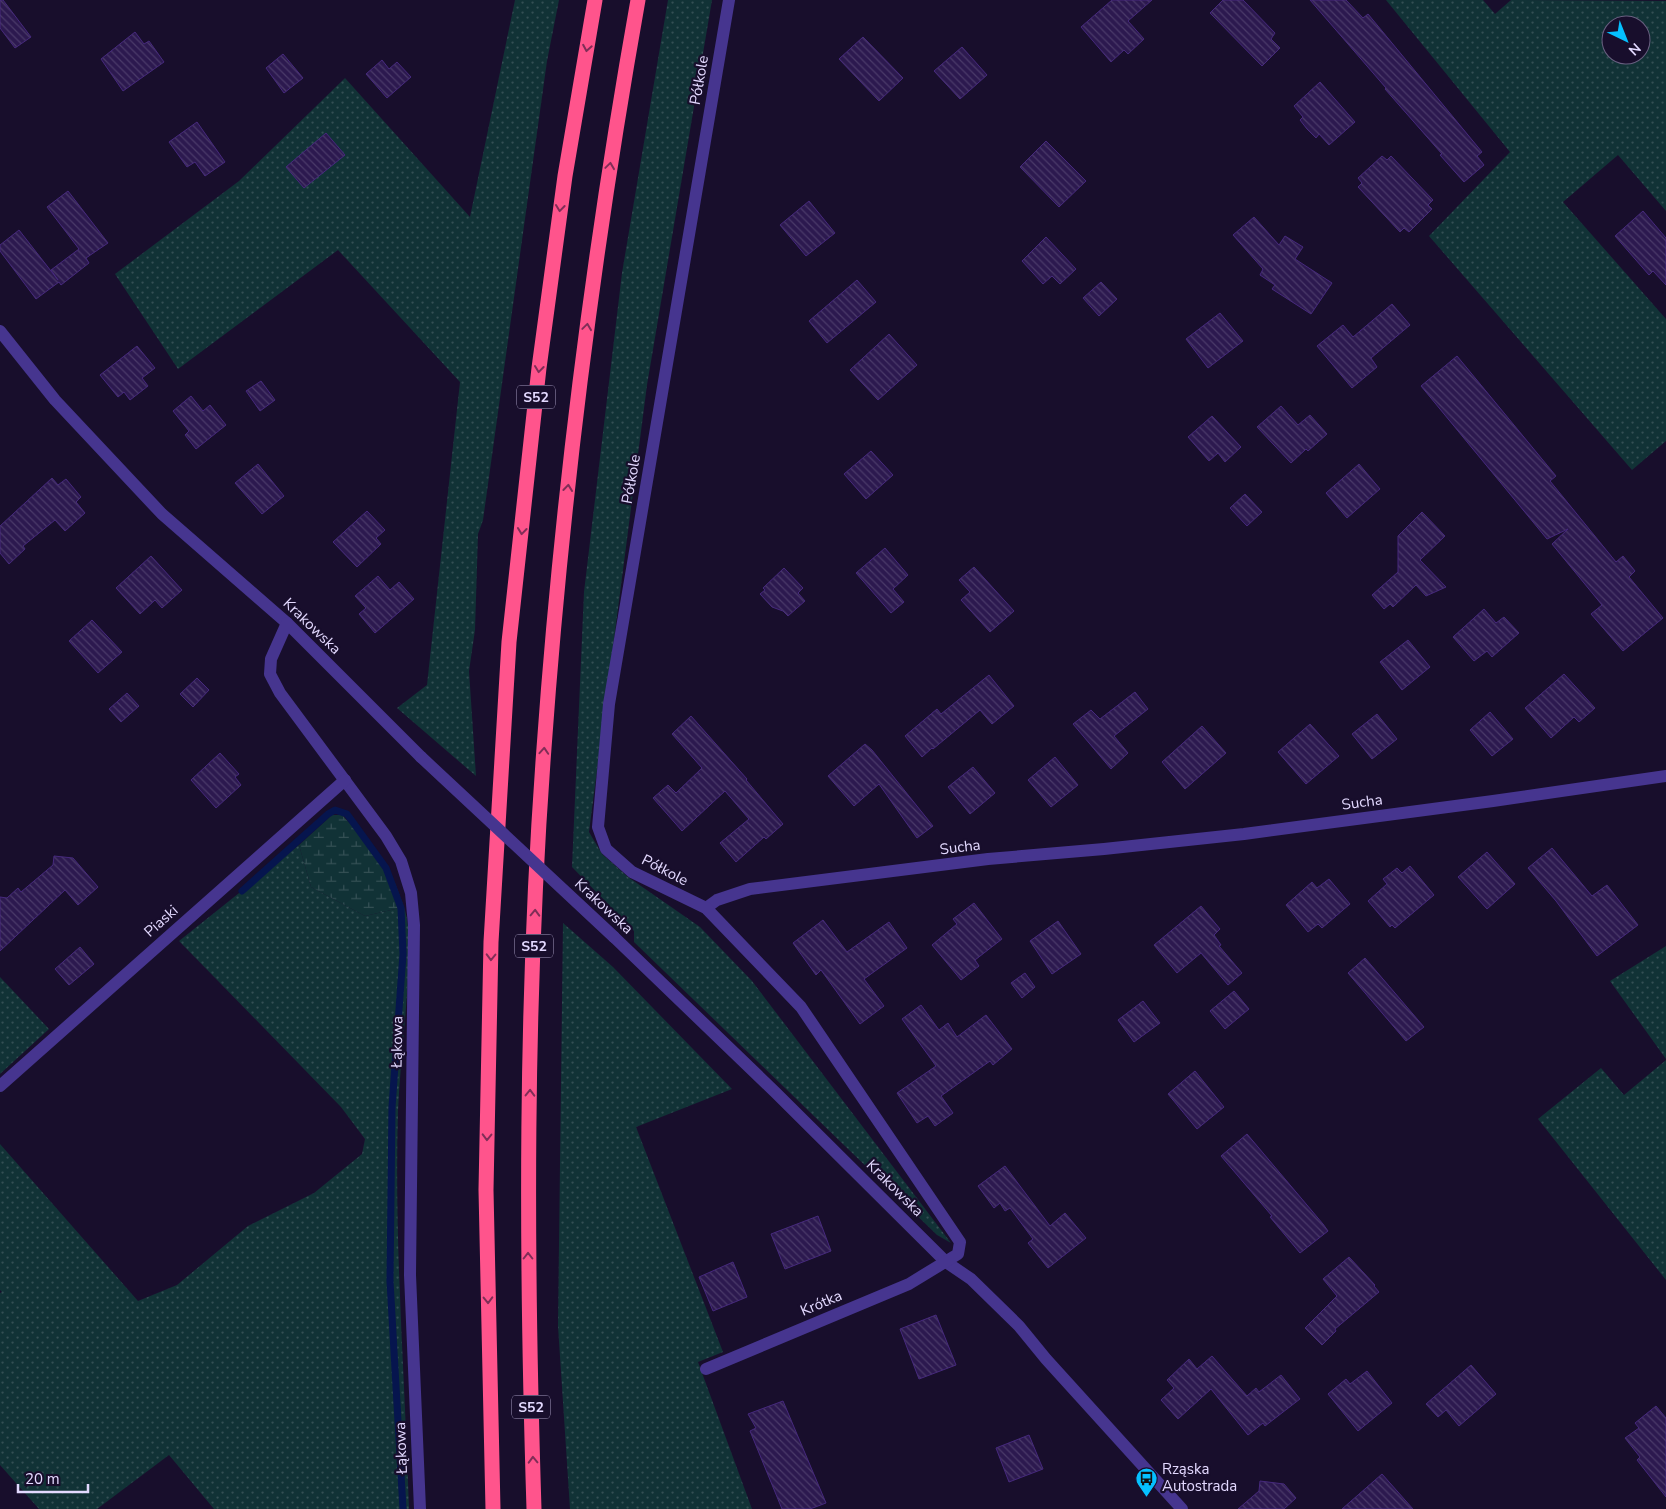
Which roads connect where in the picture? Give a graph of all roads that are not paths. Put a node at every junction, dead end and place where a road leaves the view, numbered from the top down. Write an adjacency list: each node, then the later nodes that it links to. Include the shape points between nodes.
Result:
1 (595, 0): 13 (highway, S52, one-way to 13, via 562,195 509,642 491,942 486,1190)
2 (638, 0): 14 (highway, S52, one-way to 2, via 528,1220 535,902 544,750 578,393 619,105)
3 (729, 0): 8 (street, Półkole, via 609,704 598,827 606,849 632,872)
4 (0, 331): 5 (street, Krakowska, via 55,400 162,514)
5 (287, 623): 7 (street, Łąkowa, via 271,659 270,674 280,693); 10 (street, Krakowska, bridge, via 421,756 776,1093)
6 (1666, 776): 8 (street, Sucha, via 1244,834 988,859 750,888 717,900)
7 (344, 780): 9 (street, Piaski); 12 (street, Łąkowa, via 401,861 411,893 414,935 410,1275)
8 (706, 908): 10 (street, via 801,1007 909,1166 960,1242 958,1254)
9 (0, 1086)
10 (946, 1262): 11 (street, Krótka, via 909,1284); 15 (street, Krakowska, via 971,1279 1019,1326)
11 (706, 1369)
12 (420, 1509)
13 (493, 1509)
14 (534, 1509)
15 (1182, 1509)

